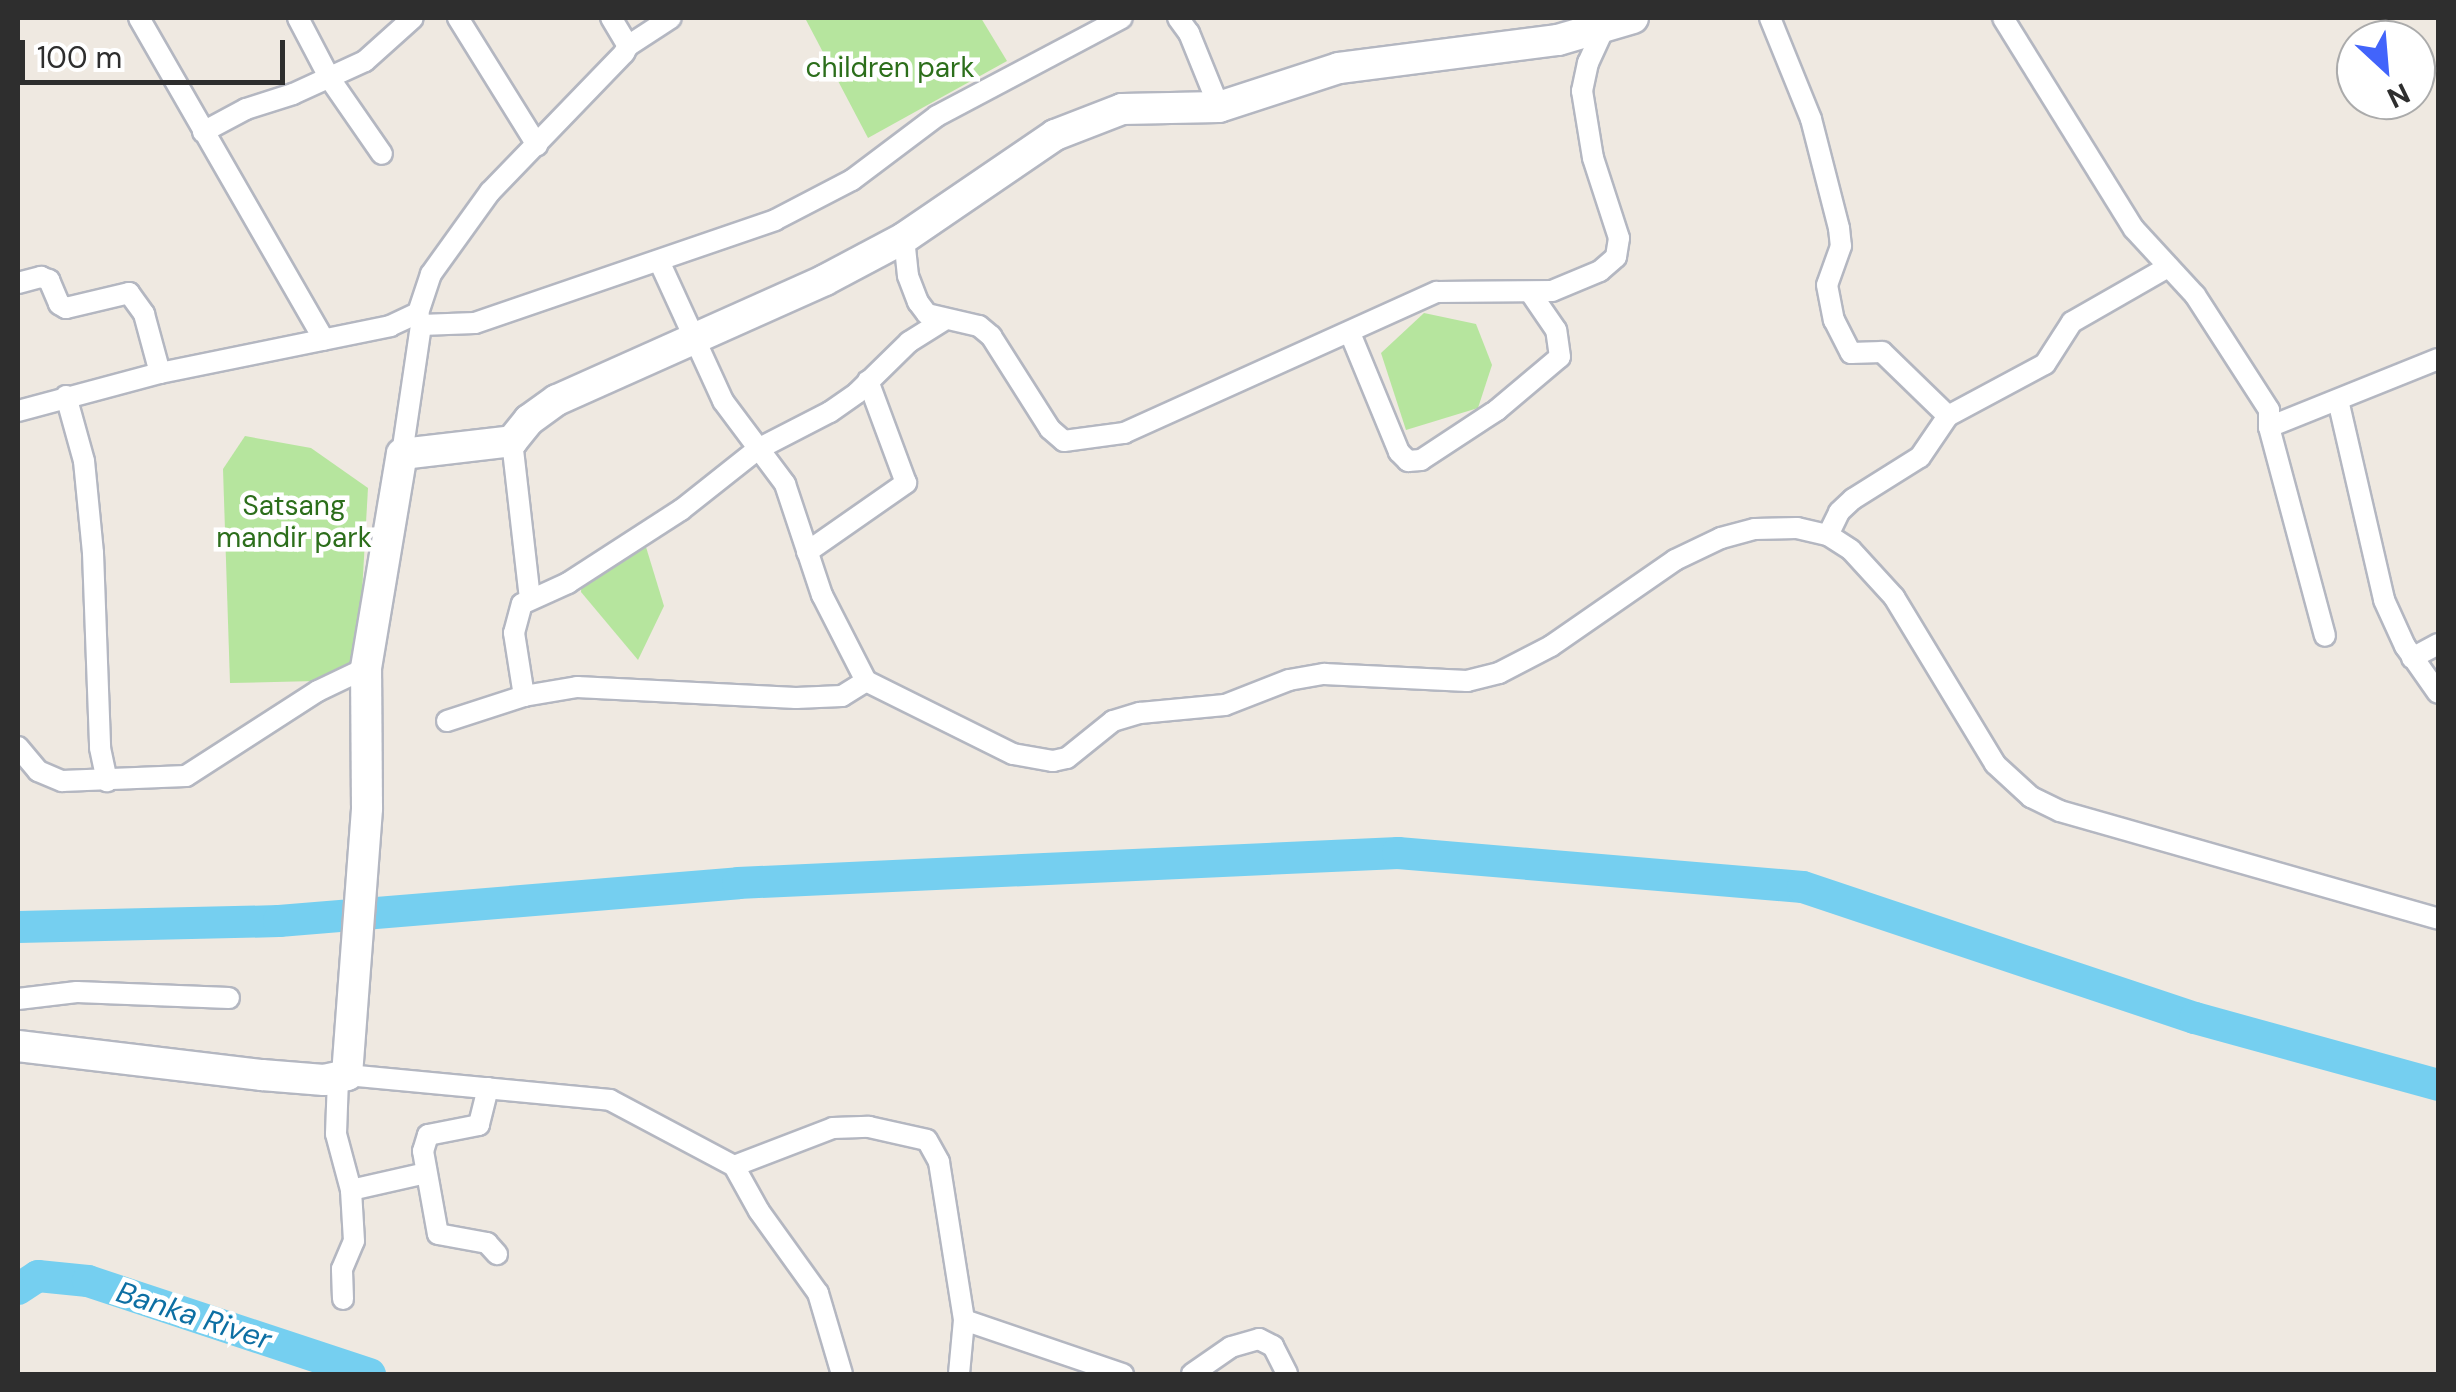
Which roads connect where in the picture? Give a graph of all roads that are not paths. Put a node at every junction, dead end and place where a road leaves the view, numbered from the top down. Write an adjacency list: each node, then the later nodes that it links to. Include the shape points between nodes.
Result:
1 (139, 18): 16 (street)
2 (298, 18): 14 (street)
3 (413, 18): 14 (street, via 365,60)
4 (458, 18): 17 (street)
5 (611, 18): 13 (street)
6 (671, 18): 13 (street)
7 (1122, 18): 20 (street, via 937,116 818,199)
8 (1178, 18): 15 (street)
9 (1770, 18): 35 (street, via 1811,120 1839,228 1841,246 1827,285 1834,320 1851,353 1882,352)
10 (2003, 18): 21 (street, via 2134,229)
11 (1619, 22): 12 (main road); 23 (street, via 1588,63 1582,106 1619,238 1616,257 1580,280)
12 (1551, 29): 15 (main road, via 1339,68)
13 (628, 46): 17 (street)
14 (330, 78): 16 (street); 18 (street)
15 (1219, 107): 19 (main road, via 1122,109 1055,135)
16 (204, 132): 28 (street)
17 (537, 145): 24 (street, via 490,192 431,274)
18 (382, 154)
19 (904, 238): 25 (street, via 918,302); 27 (main road, via 826,280)
20 (659, 261): 24 (street, via 475,323); 27 (street)
21 (2168, 267): 35 (street, via 2072,322 2045,364); 36 (street, via 2195,295 2269,410)
22 (18, 283): 30 (street, via 49,280 66,308 128,293 144,314)
23 (1530, 292): 26 (street, via 1437,292); 26 (street, via 1556,330 1560,357 1497,410 1421,460 1408,461 1399,452)
24 (419, 319): 28 (street); 39 (street)
25 (944, 321): 26 (street, via 979,326 991,336 1064,441 1124,433); 31 (street, via 909,342)
26 (1350, 334)
27 (694, 335): 37 (main road, via 557,400); 38 (street, via 722,401)
28 (324, 340): 30 (street)
29 (2438, 359): 33 (street)
30 (160, 373): 32 (street)
31 (868, 381): 38 (street, via 830,412); 41 (street, via 906,483)
32 (66, 396): 34 (street); 52 (street, via 86,479)
33 (2338, 400): 36 (street); 45 (street, via 2384,600)
34 (18, 410)
35 (1948, 416): 40 (street, via 1920,457 1853,499)
36 (2269, 427): 43 (street)
37 (512, 442): 39 (main road); 42 (street)
38 (758, 449): 41 (street, via 784,484); 42 (street, via 681,510 568,583)
39 (402, 454): 46 (main road)
40 (1828, 535): 47 (street, via 1755,529 1721,538 1675,560 1500,673 1468,681 1324,674 1289,680 1225,705 1140,712 1053,761 1013,754); 53 (street, via 1894,597 1994,764 2031,798)
41 (807, 552): 47 (street)
42 (530, 598): 49 (street, via 515,616)
43 (2326, 636)
44 (2438, 644): 45 (street)
45 (2412, 658): 48 (street)
46 (366, 668): 52 (street, via 186,776); 57 (main road, via 368,808)
47 (866, 680): 49 (street, via 834,697 596,686)
48 (2438, 694)
49 (524, 696): 50 (street)
50 (448, 721)
51 (18, 747): 52 (street, via 48,777)
52 (107, 781)
53 (2438, 919)
54 (229, 998): 55 (street, via 77,992)
55 (18, 999)
56 (18, 1046): 57 (main road)
57 (342, 1077): 58 (street); 61 (street, via 336,1134)
58 (488, 1088): 59 (street, via 610,1100); 60 (street, via 478,1125 428,1135)
59 (734, 1166): 64 (street, via 833,1128 869,1127 927,1140 939,1162); 65 (street, via 818,1294)
60 (426, 1173): 61 (street); 62 (street, via 438,1234 487,1243)
61 (352, 1190): 63 (street, via 354,1242 342,1269)
62 (498, 1254)
63 (343, 1299)
64 (964, 1320): 66 (street); 67 (street)
65 (842, 1374)
66 (959, 1374)
67 (1123, 1374)
68 (1192, 1374): 69 (street, via 1231,1347 1259,1338 1273,1346)
69 (1287, 1374)

